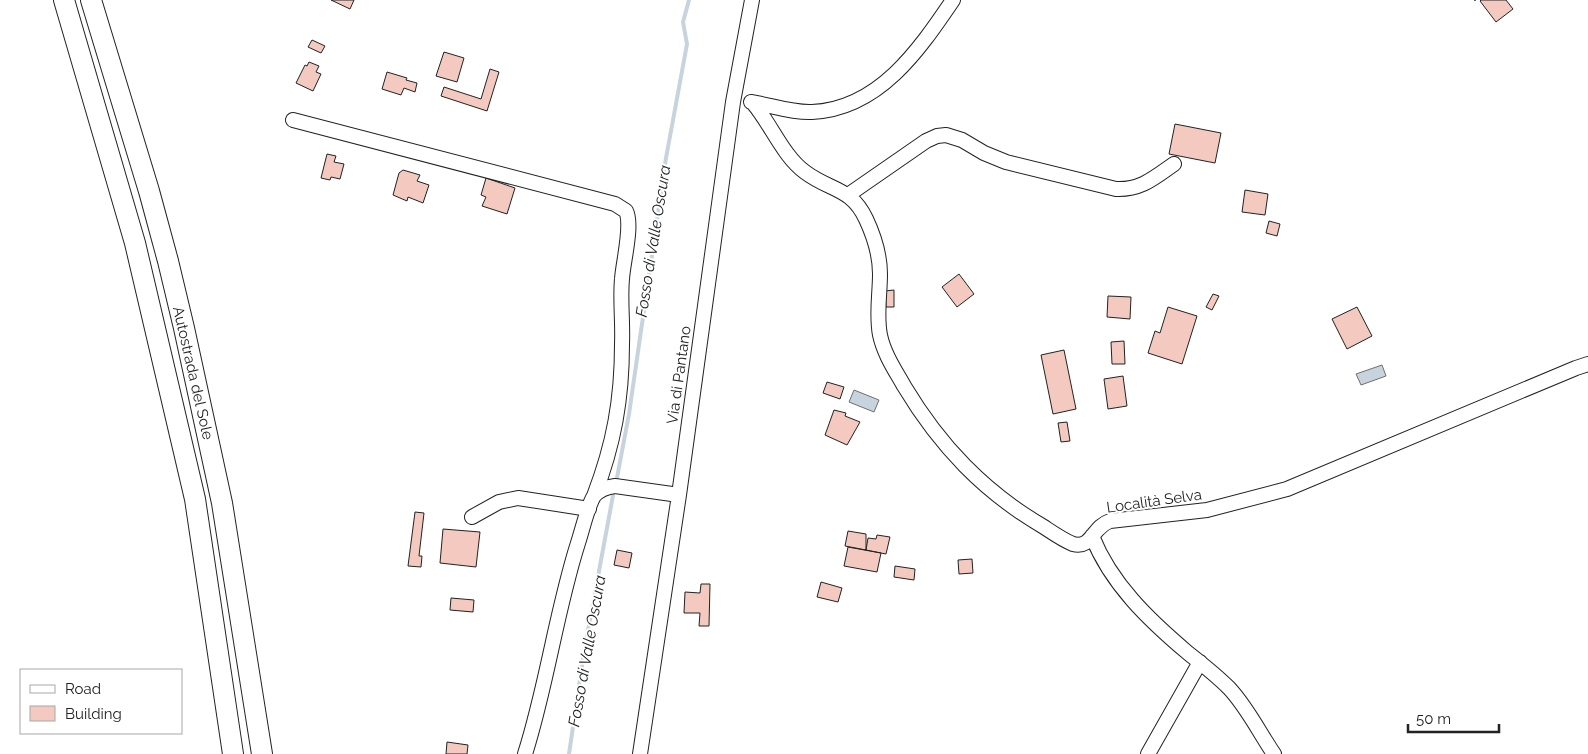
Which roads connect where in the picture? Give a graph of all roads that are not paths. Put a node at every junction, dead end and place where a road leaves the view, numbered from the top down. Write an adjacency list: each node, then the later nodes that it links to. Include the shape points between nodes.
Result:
1 (64, 0): 16 (highway, Autostrada del Sole, via 135,243 195,498)
2 (91, 0): 17 (highway, Autostrada del Sole, via 149,191 184,328 222,503)
3 (752, 0): 5 (street, Via di Pantano)
4 (953, 0): 6 (street, via 902,67 879,87 853,102 830,110 810,112)
5 (733, 102): 6 (street); 11 (street, Via di Pantano)
6 (753, 103): 9 (street, Località Selva, via 801,169)
7 (292, 120): 12 (street, via 615,204 626,211 629,220 622,282 618,406 612,444)
8 (1174, 164): 9 (street, via 1146,184 1132,189 1116,189 1006,162 962,140 941,135 926,141)
9 (848, 195): 14 (street, Località Selva, via 864,214 877,250 879,329 883,346 922,415 969,471 1008,505 1073,544 1084,545)
10 (1588, 364): 14 (street, Località Selva, via 1287,489 1207,510 1110,521)
11 (679, 494): 12 (street, via 615,486 606,488); 19 (street, Via di Pantano)
12 (592, 502): 13 (street, via 518,498 499,502); 18 (street, via 562,598)
13 (472, 517)
14 (1092, 536): 15 (street, via 1110,572 1126,594)
15 (1200, 662): 20 (street); 21 (street, via 1239,699)
16 (233, 754)
17 (262, 754)
18 (525, 754)
19 (640, 754)
20 (1148, 754)
21 (1274, 754)

